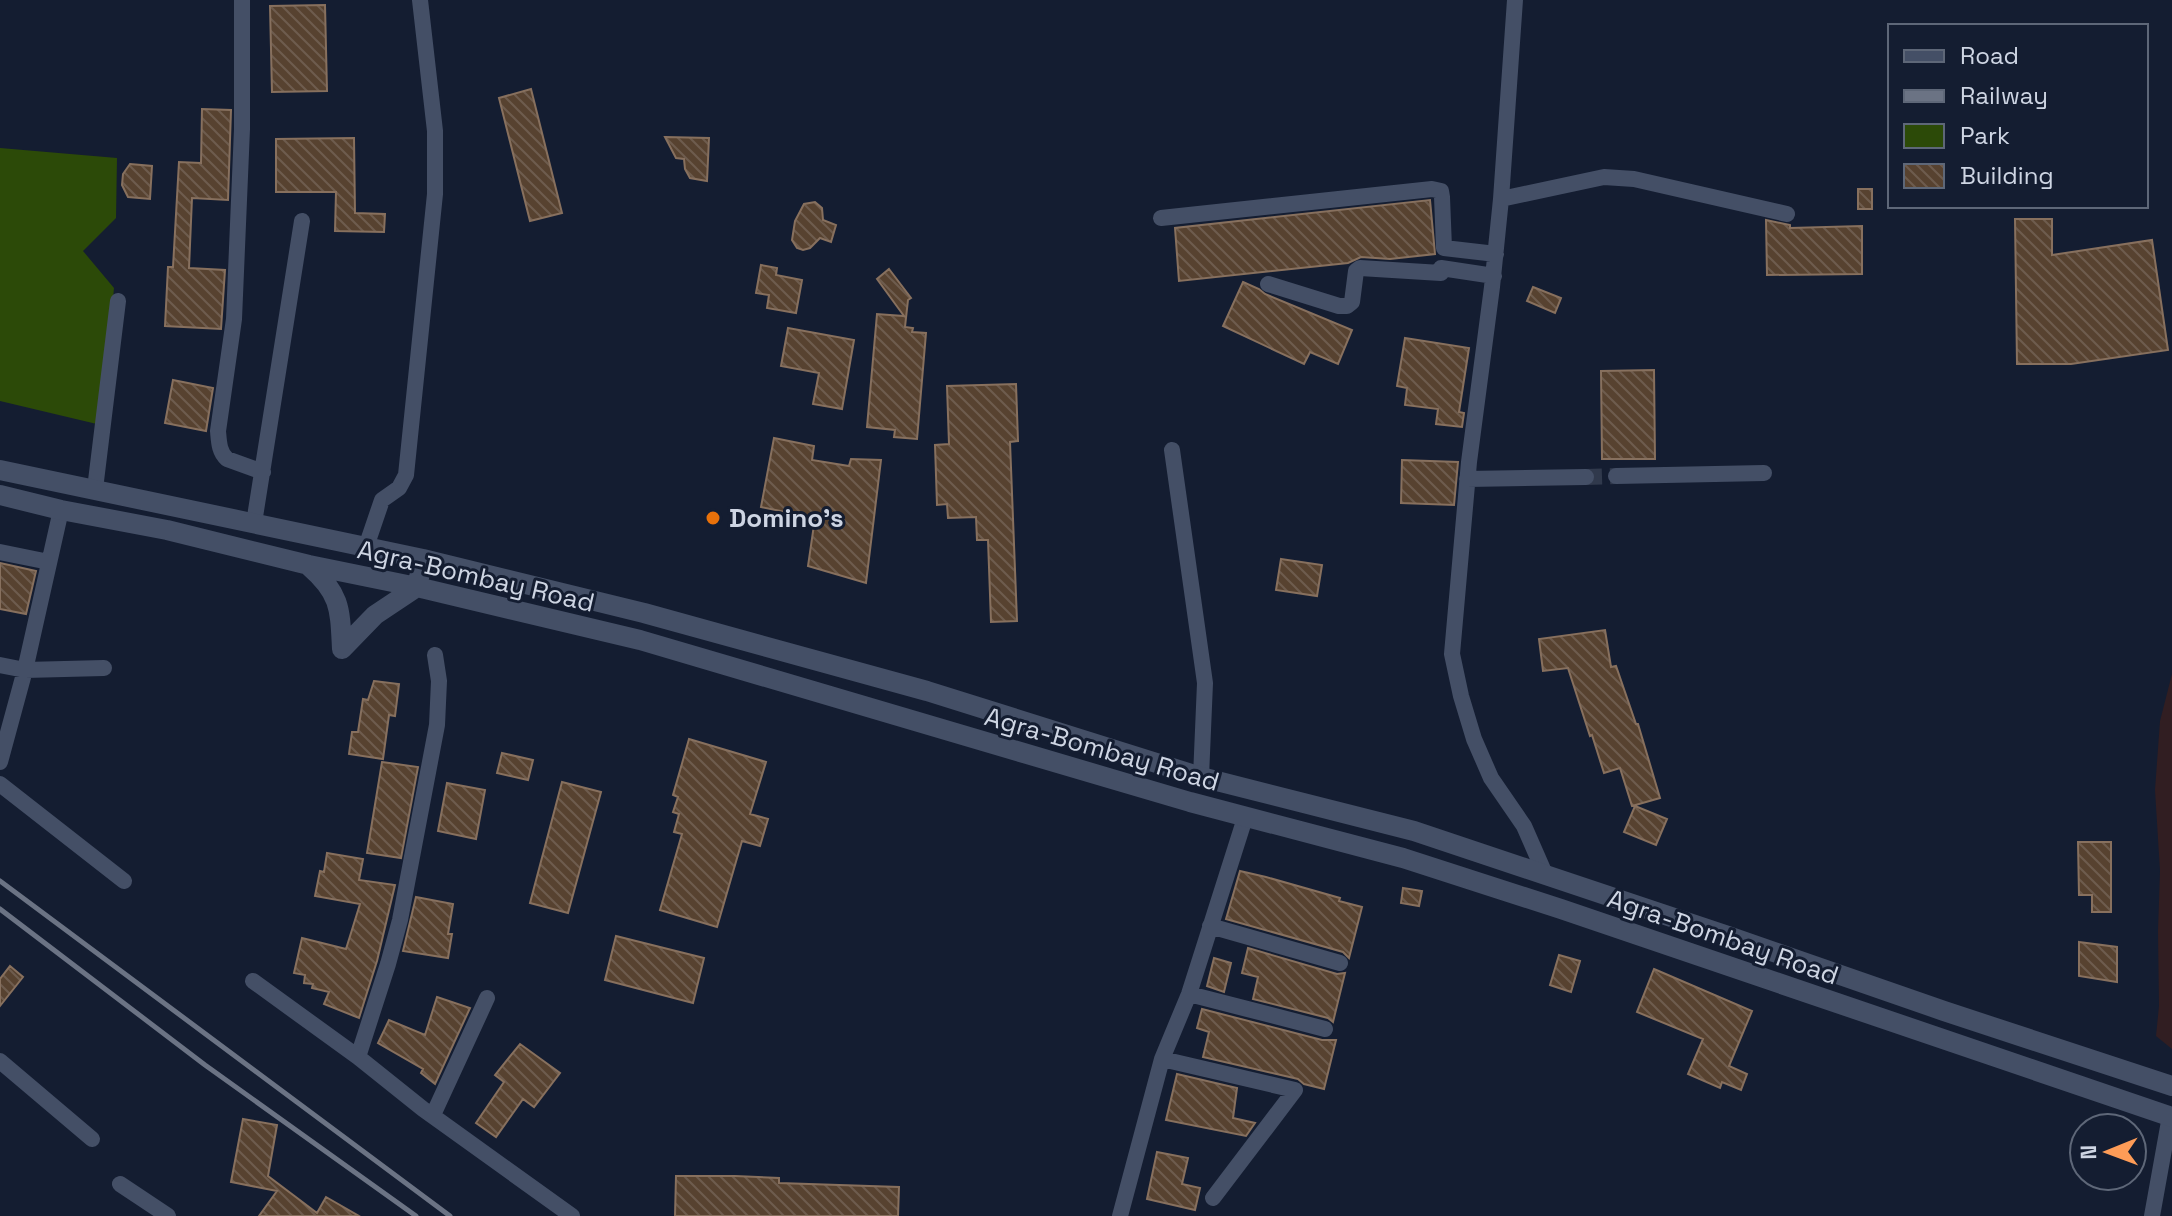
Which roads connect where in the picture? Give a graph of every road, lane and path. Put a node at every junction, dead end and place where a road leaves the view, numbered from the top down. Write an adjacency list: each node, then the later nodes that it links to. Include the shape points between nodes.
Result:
1 (242, 0): 14 (street, via 234,319 218,431 223,456)
2 (420, 0): 24 (street, via 435,131 435,194 406,475 382,500)
3 (1515, 0): 4 (street)
4 (1501, 199): 5 (street, via 1616,177); 8 (street)
5 (1787, 214)
6 (1161, 218): 8 (street, via 1432,189 1441,191 1444,248)
7 (302, 221): 14 (street)
8 (1496, 254): 9 (street)
9 (1494, 276): 10 (street, via 1441,268 1441,273 1360,268 1347,306); 18 (street)
10 (1268, 284)
11 (118, 301): 19 (street)
12 (1172, 450): 36 (street, via 1205,683)
13 (0, 470): 19 (main road, Agra-Bombay Road)
14 (263, 472): 22 (street)
15 (1764, 473): 16 (street)
16 (1616, 476)
17 (1586, 477): 18 (street)
18 (1467, 479): 40 (street, via 1452,654 1474,739)
19 (95, 489): 22 (main road, Agra-Bombay Road)
20 (0, 495): 21 (main road, Agra-Bombay Road)
21 (61, 510): 27 (street); 28 (main road, Agra-Bombay Road)
22 (254, 523): 23 (main road, Agra-Bombay Road)
23 (315, 536): 24 (main road, Agra-Bombay Road); 28 (main road)
24 (366, 547): 26 (main road, Agra-Bombay Road); 29 (main road)
25 (0, 552): 27 (street)
26 (423, 559): 30 (main road); 36 (main road, Agra-Bombay Road, via 927,691)
27 (49, 562): 34 (street)
28 (309, 565): 29 (main road, Agra-Bombay Road); 30 (main road, via 331,587 341,617 342,649 375,615)
29 (360, 576): 30 (main road, Agra-Bombay Road)
30 (417, 587): 38 (main road, Agra-Bombay Road, via 640,640)
31 (435, 655): 49 (street, via 437,725 400,920)
32 (0, 665): 34 (street)
33 (104, 668): 34 (street)
34 (25, 670): 35 (street)
35 (0, 762)
36 (1201, 777): 39 (main road, Agra-Bombay Road, via 1414,831)
37 (0, 784): 41 (street)
38 (1245, 818): 42 (main road, Agra-Bombay Road, via 1403,858); 43 (street)
39 (1513, 863): 40 (main road, Agra-Bombay Road); 42 (main road)
40 (1545, 874): 52 (main road, Agra-Bombay Road)
41 (124, 881)
42 (1504, 891): 54 (main road, Agra-Bombay Road)
43 (1210, 926): 44 (street); 46 (street)
44 (1340, 963)
45 (253, 981): 49 (street)
46 (1189, 994): 48 (street); 50 (street)
47 (487, 998): 53 (street)
48 (1325, 1029)
49 (358, 1057): 53 (street)
50 (1162, 1059): 57 (street, via 1295,1090); 60 (street)
51 (0, 1061): 55 (street)
52 (2172, 1086)
53 (433, 1115): 59 (street)
54 (2171, 1116): 61 (street)
55 (92, 1139)
56 (120, 1184): 58 (street)
57 (1213, 1198)
58 (168, 1216)
59 (572, 1216)
60 (1120, 1216)
61 (2152, 1216)

